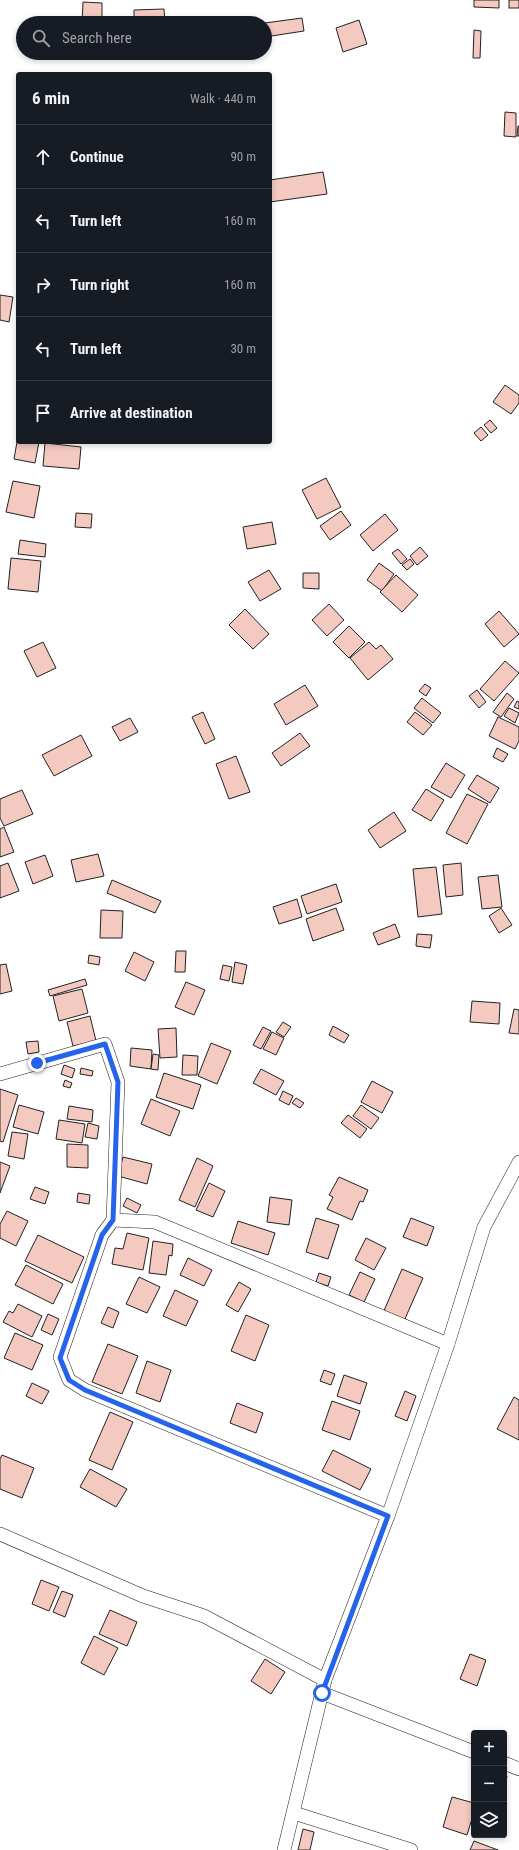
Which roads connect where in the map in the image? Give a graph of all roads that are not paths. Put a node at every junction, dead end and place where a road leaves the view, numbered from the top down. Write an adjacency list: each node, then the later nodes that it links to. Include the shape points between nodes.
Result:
1 (0, 1074): 3 (street, via 105,1044 118,1082)
2 (519, 1162): 4 (street, via 484,1227)
3 (113, 1220): 4 (street, via 155,1222); 5 (street, via 102,1235 60,1358 69,1380 85,1390)
4 (448, 1344): 5 (street)
5 (388, 1516): 7 (street)
6 (0, 1534): 7 (street, via 142,1596 204,1616)
7 (324, 1686): 8 (street); 11 (street)
8 (471, 1751)
9 (507, 1765): 10 (street)
10 (519, 1769)
11 (294, 1813): 12 (street); 13 (street)
12 (284, 1850)
13 (411, 1850)

